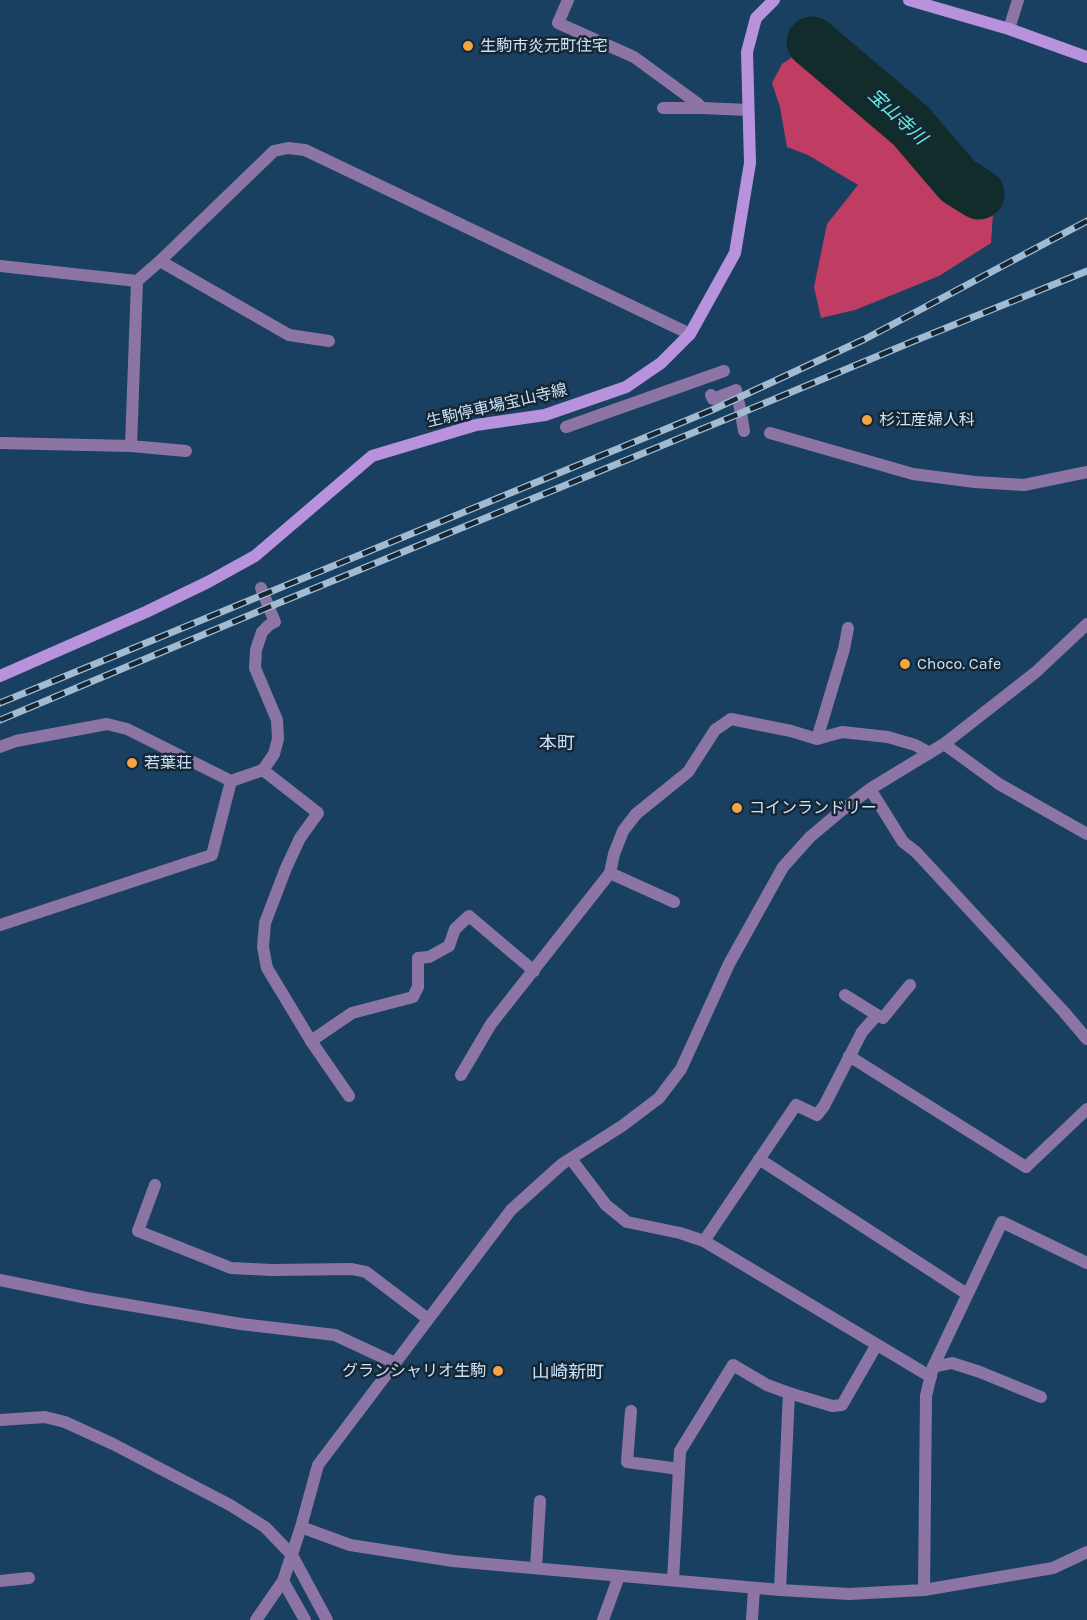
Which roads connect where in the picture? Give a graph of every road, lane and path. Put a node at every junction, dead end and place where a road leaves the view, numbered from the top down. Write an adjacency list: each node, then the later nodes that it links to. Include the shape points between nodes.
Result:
1 (568, 0): 8 (street, via 558,23 634,57)
2 (774, 0): 9 (main road, 生駒停車場宝山寺線, via 756,18 747,52)
3 (909, 0): 5 (main road)
4 (1018, 0): 5 (street)
5 (1009, 29): 6 (main road)
6 (1087, 57)
7 (663, 108): 8 (street)
8 (702, 108): 9 (street)
9 (748, 111): 13 (main road, 生駒停車場宝山寺線, via 750,164 735,253)
10 (160, 261): 12 (street); 13 (street, via 274,151 305,150); 14 (street, via 289,335)
11 (0, 266): 12 (street)
12 (137, 280): 21 (street)
13 (690, 334): 27 (main road, 生駒停車場宝山寺線, via 661,363 626,387 545,415 476,425 372,456 261,558)
14 (329, 341)
15 (724, 371): 17 (street)
16 (711, 395): 18 (street, via 713,399 736,390)
17 (566, 427)
18 (744, 431)
19 (770, 433): 23 (street, via 913,474 975,482 1024,485)
20 (0, 443): 21 (street)
21 (131, 446): 22 (street)
22 (186, 451)
23 (1087, 472)
24 (261, 588): 32 (street, via 275,622 262,632 255,668 278,720 274,754)
25 (1087, 624): 29 (street, via 1036,672)
26 (848, 628): 28 (street)
27 (0, 676)
28 (817, 739): 31 (street, via 842,732 888,737); 36 (street, via 731,719 716,730 688,772 636,814 623,831)
29 (944, 744): 31 (street); 35 (street, via 999,784)
30 (0, 747): 33 (street, via 107,724 128,729)
31 (930, 753): 34 (street)
32 (263, 770): 33 (street); 44 (street, via 318,813 285,868 265,923 263,947 267,968)
33 (231, 781): 38 (street, via 212,855)
34 (870, 789): 43 (street, via 903,842); 49 (street, via 810,837 783,867 729,964 681,1069 659,1098)
35 (1087, 834)
36 (610, 873): 37 (street); 39 (street)
37 (674, 902)
38 (0, 925)
39 (534, 970): 44 (street, via 470,916 455,929 449,946 429,957 418,958 418,987 413,997 352,1013); 46 (street, via 491,1024)
40 (910, 985): 42 (street, via 883,1018)
41 (845, 995): 42 (street)
42 (877, 1015): 45 (street)
43 (1087, 1040)
44 (311, 1041): 47 (street)
45 (849, 1056): 48 (street, via 1026,1167); 50 (street, via 817,1115 796,1105)
46 (461, 1075)
47 (349, 1096)
48 (1087, 1109)
49 (571, 1159): 52 (street, via 606,1205 627,1222); 56 (street, via 511,1210)
50 (759, 1159): 52 (street); 55 (street)
51 (155, 1185): 56 (street, via 138,1231 231,1268 366,1272)
52 (704, 1241): 57 (street)
53 (1087, 1263): 55 (street, via 1002,1222)
54 (0, 1280): 58 (street, via 241,1324 335,1335)
55 (967, 1294): 59 (street)
56 (428, 1319): 58 (street)
57 (876, 1346): 59 (street); 60 (street, via 842,1405 831,1406)
58 (395, 1364): 66 (street, via 318,1465)
59 (932, 1372): 61 (street, via 952,1363); 77 (street, via 926,1396)
60 (789, 1393): 64 (street, via 733,1365 680,1451); 76 (street)
61 (1041, 1397)
62 (631, 1410): 64 (street, via 627,1462)
63 (0, 1420): 68 (street, via 45,1417 113,1444 230,1505 265,1527)
64 (678, 1471): 72 (street)
65 (540, 1501): 69 (street)
66 (301, 1527): 68 (street); 69 (street, via 350,1545 387,1552)
67 (1087, 1552): 77 (street, via 1053,1568)
68 (292, 1555): 74 (street); 80 (street)
69 (536, 1568): 70 (street)
70 (619, 1576): 72 (street); 81 (street)
71 (28, 1578): 73 (street)
72 (673, 1580): 75 (street)
73 (0, 1581)
74 (283, 1581): 78 (street); 79 (street)
75 (754, 1588): 76 (street); 82 (street)
76 (780, 1590): 77 (street, via 849,1594)
77 (924, 1590)
78 (256, 1620)
79 (305, 1620)
80 (327, 1620)
81 (603, 1620)
82 (752, 1620)

